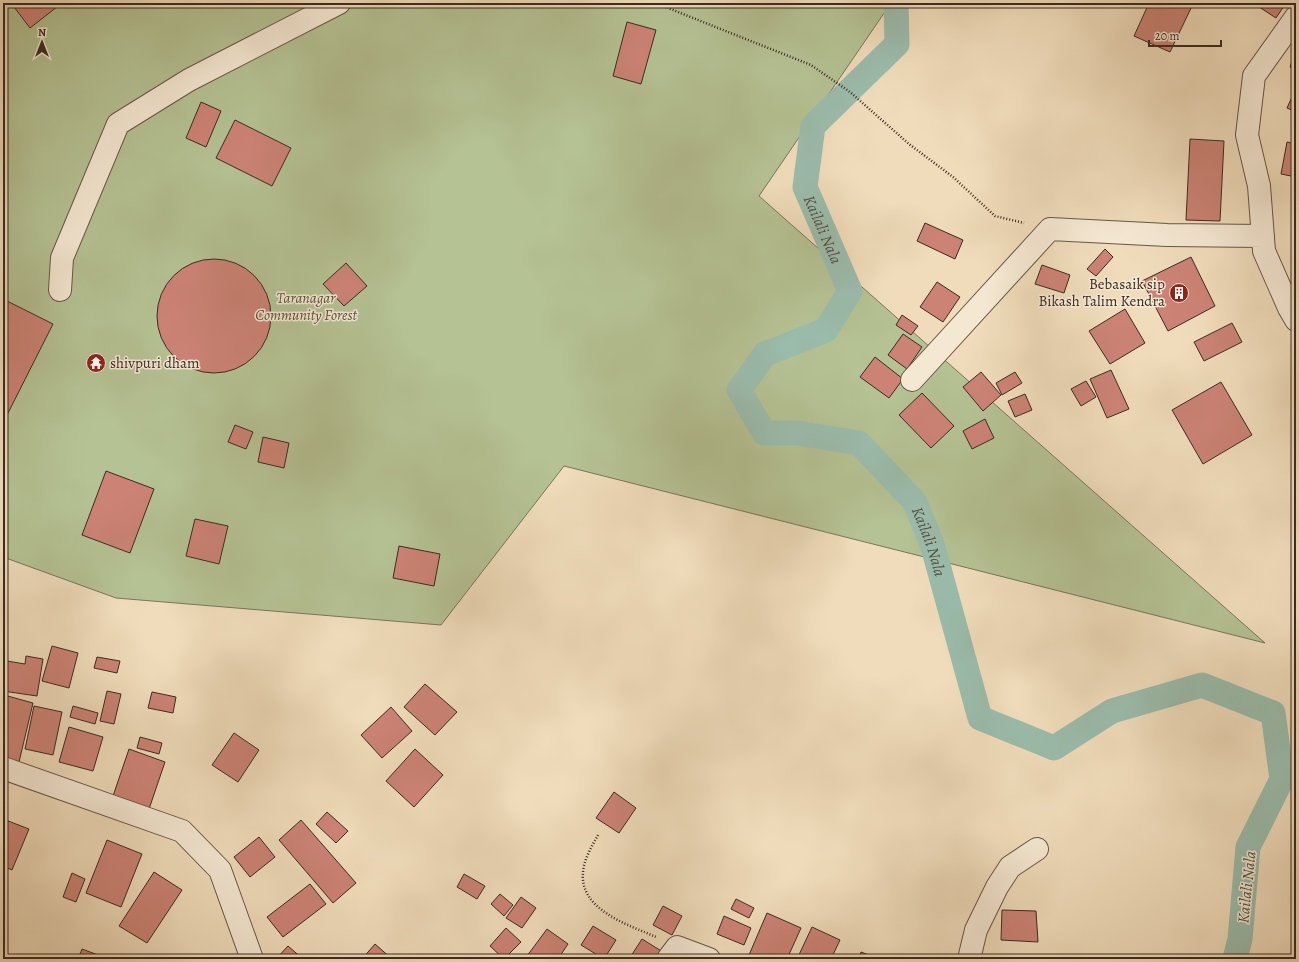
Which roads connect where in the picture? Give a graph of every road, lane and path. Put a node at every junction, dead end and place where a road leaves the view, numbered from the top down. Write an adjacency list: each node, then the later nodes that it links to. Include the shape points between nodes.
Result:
1 (339, 3): 6 (street, via 189,80 118,124 62,258)
2 (663, 3): 4 (path, via 668,8 811,65 850,92 953,177 994,216)
3 (1296, 16): 5 (street, via 1254,76 1246,135 1258,186)
4 (1050, 229): 5 (street, via 1167,235); 8 (street)
5 (1263, 236): 7 (street, via 1264,250 1288,308)
6 (60, 290)
7 (1296, 320)
8 (912, 380)
9 (3, 768): 13 (street, via 182,832 220,870)
10 (598, 835): 12 (path, via 588,854 583,872 585,890 598,908)
11 (1037, 849): 15 (street, via 1010,868 997,887 976,930)
12 (672, 953): 14 (street)
13 (252, 959)
14 (709, 959)
15 (969, 959)

